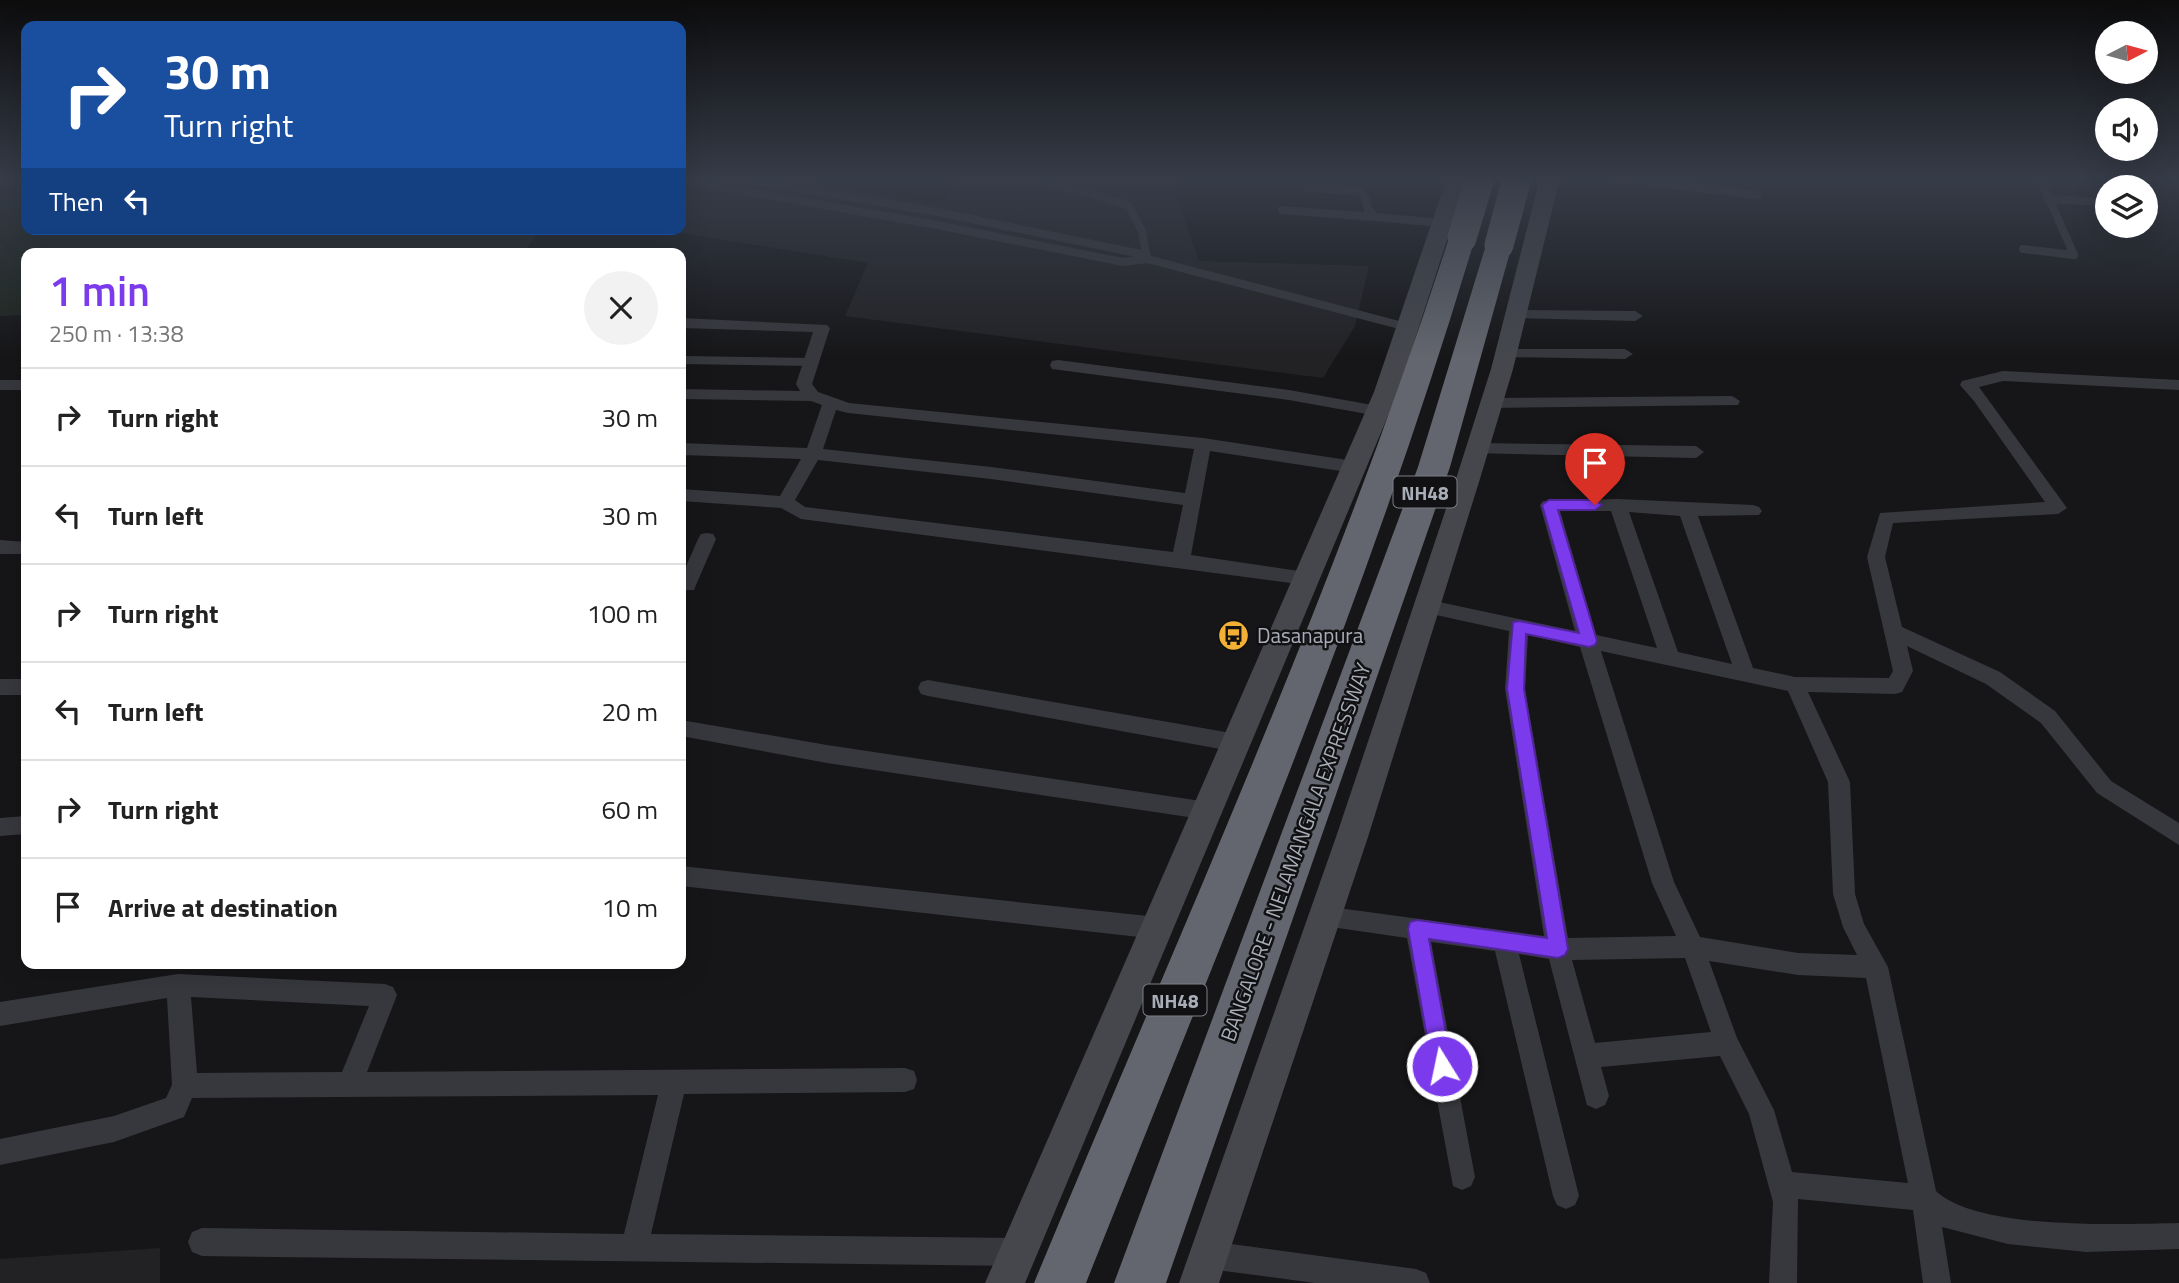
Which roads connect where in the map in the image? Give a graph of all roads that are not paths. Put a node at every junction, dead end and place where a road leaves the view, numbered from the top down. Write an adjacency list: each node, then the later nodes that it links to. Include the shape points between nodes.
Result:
1 (1002, 238): 10 (lane, via 1123,262)
2 (1057, 238): 10 (lane)
3 (1143, 238): 10 (lane)
4 (1437, 238): 14 (street)
5 (1461, 238): 91 (highway, NH48, bridge, via 1405,418 1291,716)
6 (1500, 238): 92 (highway, BANGALORE - NELAMANGALA EXPRESSWAY / NH48, bridge, via 1444,435)
7 (1535, 238): 11 (street)
8 (2066, 238): 9 (lane, via 2074,255)
9 (2023, 248)
10 (1146, 257): 14 (lane)
11 (1515, 315): 12 (street); 15 (street)
12 (1635, 316)
13 (686, 323): 18 (street, via 822,328)
14 (1408, 327): 28 (street)
15 (1506, 354): 16 (street); 27 (street)
16 (1625, 354)
17 (686, 360): 18 (lane)
18 (811, 362): 24 (street, via 804,384)
19 (1058, 365): 28 (street)
20 (0, 385): 21 (street)
21 (21, 385)
22 (2179, 385): 49 (street, via 2003,376 1968,385 2058,508 1886,517 1876,557)
23 (686, 394): 24 (street)
24 (811, 396): 26 (street)
25 (1732, 401): 27 (street)
26 (831, 402): 29 (street, via 848,408); 33 (street)
27 (1491, 402): 31 (street)
28 (1378, 411): 34 (street)
29 (1203, 444): 34 (street); 36 (street)
30 (686, 449): 33 (street)
31 (1477, 449): 32 (street); 47 (street)
32 (1696, 452)
33 (813, 454): 36 (street); 37 (street)
34 (1354, 467): 45 (street)
35 (686, 495): 37 (street)
36 (1191, 500): 44 (street)
37 (785, 502): 44 (street, via 801,513)
38 (1618, 505): 39 (street); 50 (street, via 1549,505); 51 (street)
39 (1687, 510): 40 (street); 52 (street)
40 (1753, 512)
41 (707, 539): 46 (street)
42 (0, 547): 43 (street)
43 (21, 548)
44 (1181, 560): 45 (street)
45 (1307, 578): 58 (street)
46 (686, 582)
47 (1425, 607): 48 (street); 64 (street)
48 (1519, 627): 50 (street); 69 (street, via 1515,689)
49 (1895, 632): 53 (street, via 1903,671 1895,686); 62 (street, via 1993,678 2049,717 2104,788)
50 (1589, 641): 51 (street); 68 (street, via 1663,883)
51 (1670, 657): 52 (street)
52 (1745, 674): 53 (street)
53 (1796, 685): 70 (street, via 1839,782 1844,894 1854,927)
54 (0, 687): 55 (street)
55 (21, 687)
56 (928, 688): 58 (street)
57 (686, 729): 59 (street)
58 (1237, 743): 59 (street)
59 (1208, 811): 65 (street)
60 (21, 825): 61 (street)
61 (0, 827)
62 (2179, 835)
63 (686, 877): 65 (street)
64 (1324, 916): 66 (street); 89 (street)
65 (1157, 928): 88 (street)
66 (1417, 929): 67 (street); 81 (street)
67 (1504, 941): 69 (street); 83 (street)
68 (1693, 947): 69 (street); 70 (street, via 1798,964); 73 (street)
69 (1558, 949): 74 (street)
70 (1876, 967): 84 (street)
71 (178, 985): 72 (street); 77 (street, via 385,995); 78 (street)
72 (0, 1014)
73 (1727, 1043): 74 (street); 82 (street, via 1761,1110)
74 (1586, 1056): 79 (street)
75 (905, 1080): 76 (street)
76 (674, 1082): 77 (street); 87 (street)
77 (349, 1084): 78 (street)
78 (185, 1086): 80 (street, via 175,1108 114,1129)
79 (1596, 1096)
80 (0, 1152)
81 (1462, 1177)
82 (1782, 1184): 84 (street); 95 (street, via 1786,1202)
83 (1566, 1196)
84 (1923, 1198): 85 (street, via 1940,1213 2008,1231 2086,1239); 96 (street)
85 (2179, 1236)
86 (202, 1242): 87 (street)
87 (634, 1248): 88 (street)
88 (1018, 1252): 90 (street)
89 (1209, 1255): 93 (street); 94 (street)
90 (1005, 1283)
91 (1059, 1283)
92 (1140, 1283)
93 (1199, 1283)
94 (1416, 1283)
95 (1783, 1283)
96 (1937, 1283)

